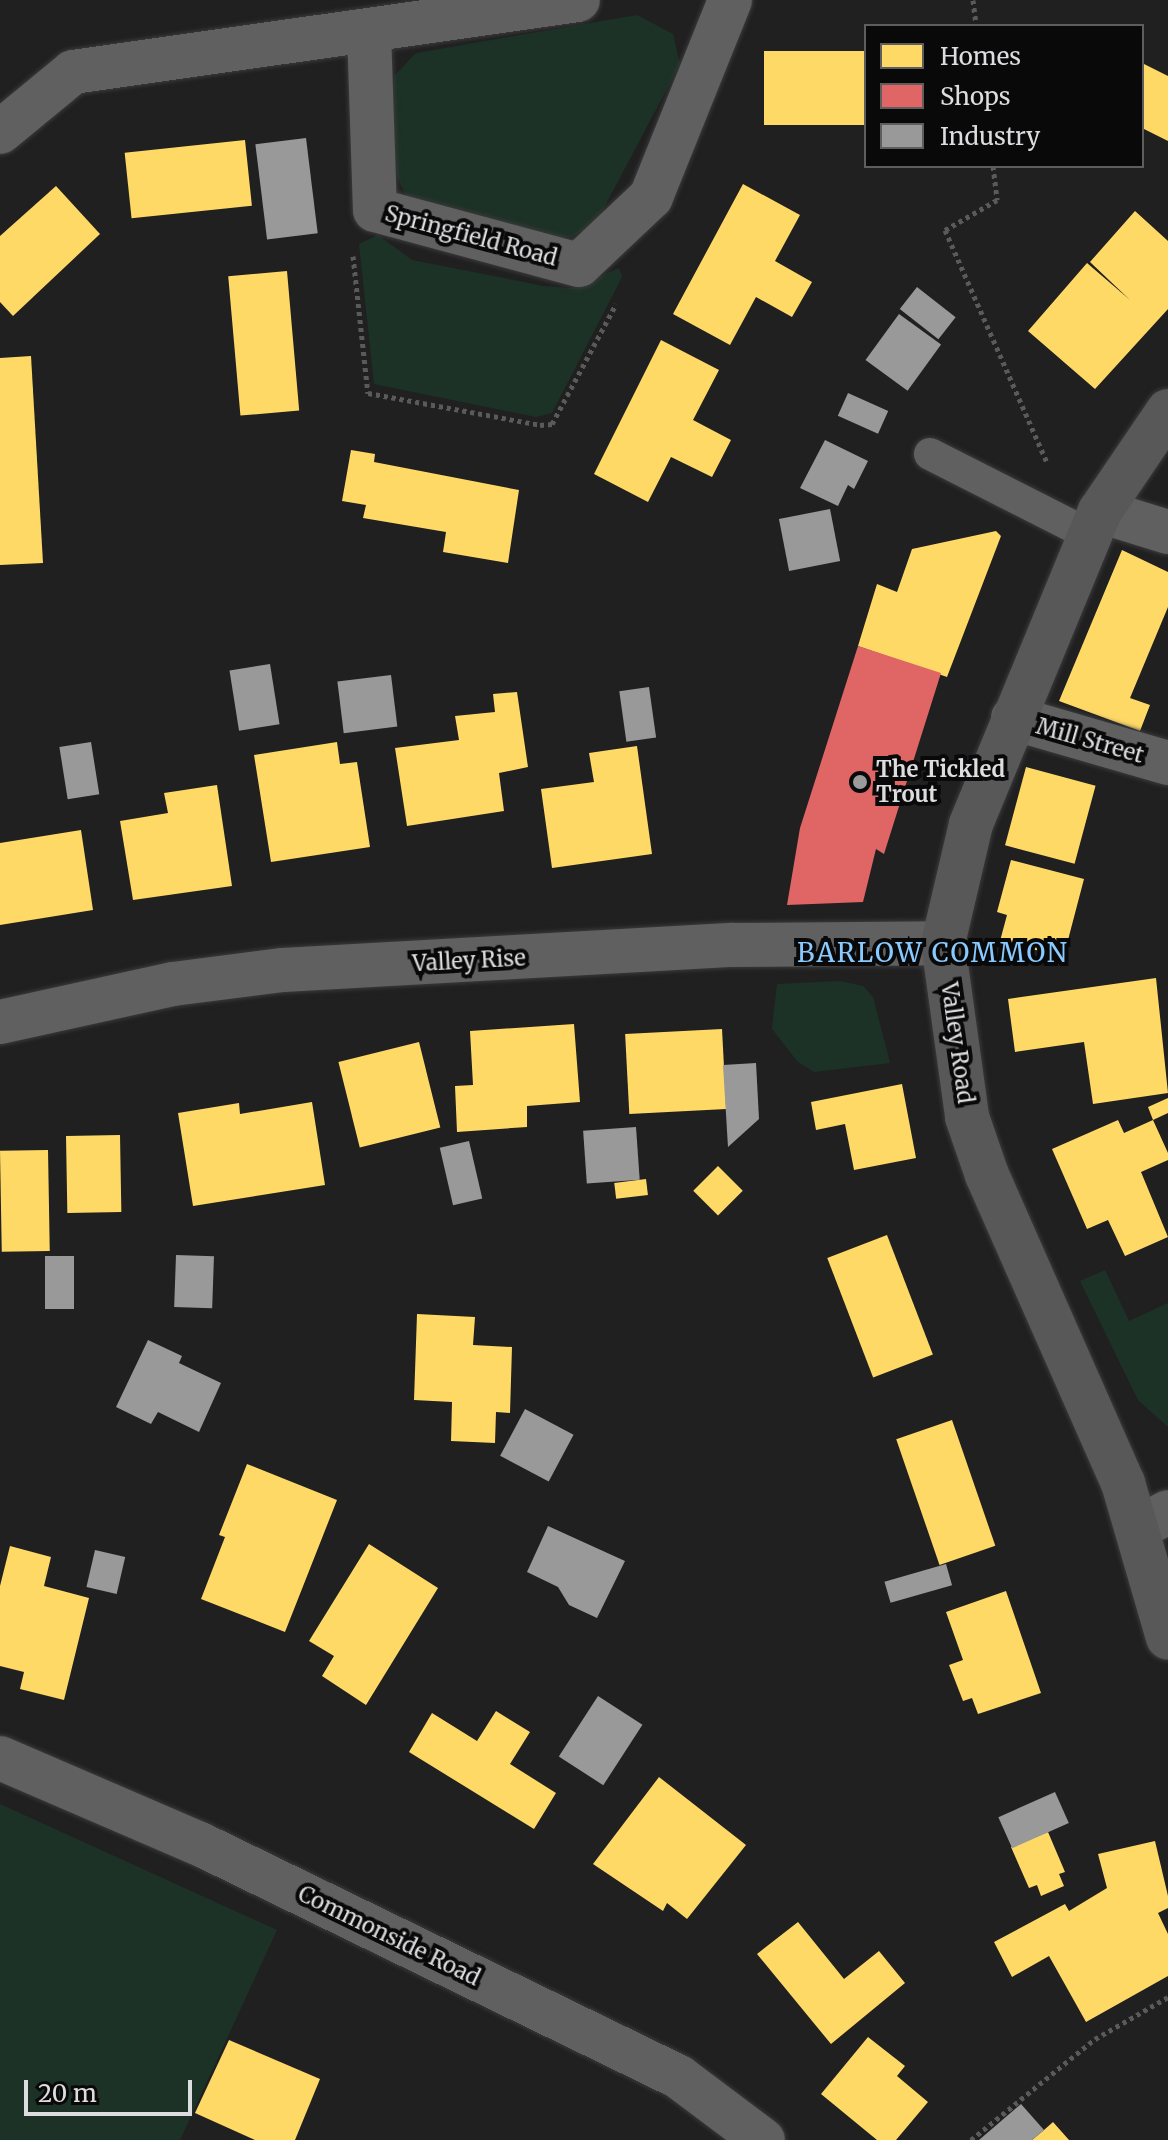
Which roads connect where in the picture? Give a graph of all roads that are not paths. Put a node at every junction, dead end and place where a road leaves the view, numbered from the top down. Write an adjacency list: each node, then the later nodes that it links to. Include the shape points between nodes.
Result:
1 (578, 0): 3 (street)
2 (730, 0): 3 (street, Springfield Road, via 651,197 579,265 375,210)
3 (369, 31): 4 (street, via 73,72)
4 (0, 132)
5 (1168, 411): 7 (main road, Valley Road)
6 (930, 454): 7 (lane)
7 (1095, 523): 8 (street); 9 (main road, Valley Road)
8 (1168, 532)
9 (1013, 718): 10 (street, Mill Street); 11 (main road, Valley Road, via 971,824)
10 (1168, 763)
11 (943, 943): 12 (street, Valley Rise, via 733,945 283,970 173,984); 13 (main road, Valley Road, via 967,1117)
12 (0, 1022)
13 (1153, 1520): 14 (main road, Valley Road)
14 (1168, 1638)
15 (0, 1758): 16 (street, Commonside Road, via 200,1844 679,2077)
16 (763, 2140)

